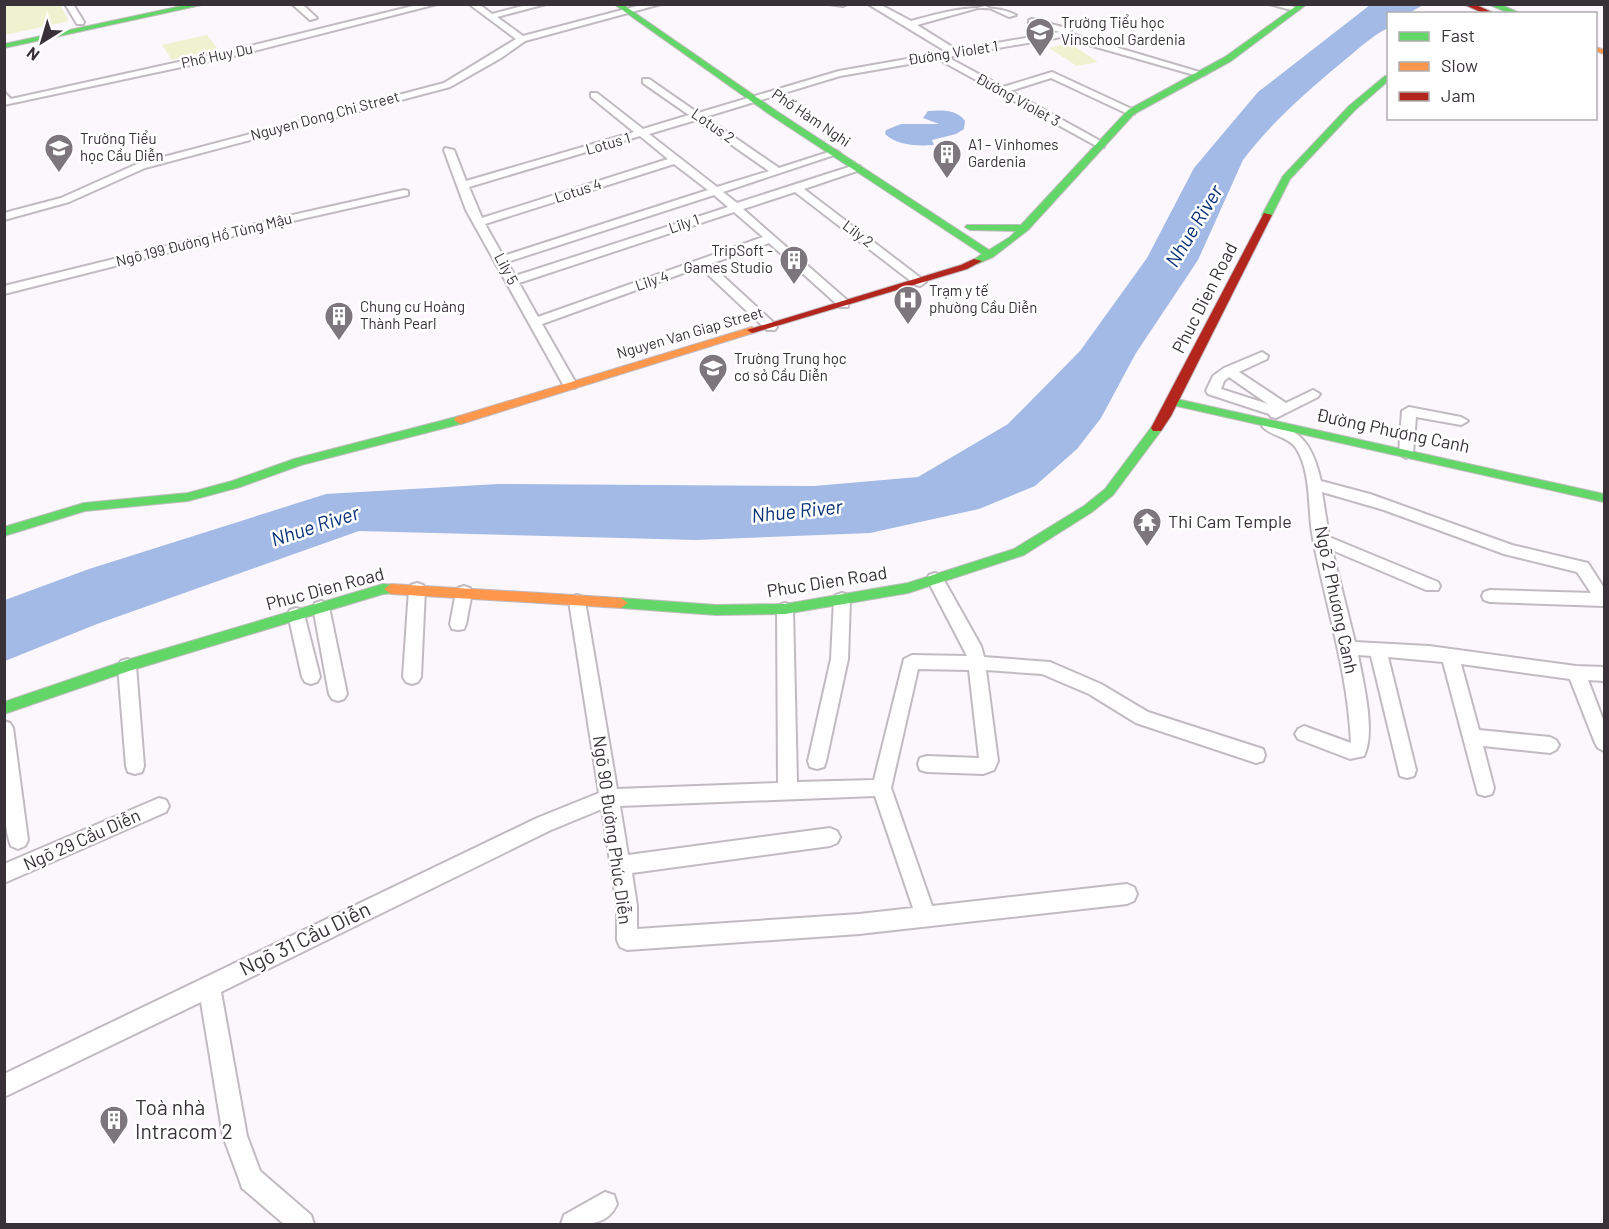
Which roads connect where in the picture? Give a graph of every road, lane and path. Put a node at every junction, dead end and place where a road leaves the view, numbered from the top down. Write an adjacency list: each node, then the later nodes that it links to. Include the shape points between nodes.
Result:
1 (69, 4): 24 (street)
2 (164, 4): 24 (street)
3 (204, 4): 30 (street)
4 (296, 4): 23 (street)
5 (433, 4): 39 (street, Phố Huy Du, via 8,104)
6 (473, 4): 22 (street)
7 (542, 4): 22 (street)
8 (657, 4): 16 (street, Nguyen Dong Chi Street)
9 (843, 4): 15 (street)
10 (872, 4): 26 (street)
11 (982, 4): 26 (street)
12 (988, 4): 21 (street)
13 (1273, 4): 17 (street)
14 (1491, 4): 20 (street)
15 (833, 5)
16 (630, 7): 29 (street, Nguyen Dong Chi Street); 40 (street, Phố Hàm Nghi); 42 (street, Phố Hàm Nghi)
17 (1300, 7): 35 (street, Nguyen Van Giap Street, via 1244,49)
18 (1469, 7): 19 (street)
19 (1486, 12)
20 (1513, 12)
21 (1012, 15)
22 (493, 16): 29 (street)
23 (313, 18)
24 (80, 22): 28 (street)
25 (1032, 22): 27 (street)
26 (910, 24): 31 (street)
27 (1061, 29): 31 (street); 34 (street, via 1138,51)
28 (4, 37)
29 (522, 39): 57 (street, Nguyen Dong Chi Street, via 447,85 141,166 65,200)
30 (4, 46)
31 (947, 50): 32 (street)
32 (957, 54): 33 (street, Đường Violet 1); 34 (street, Đường Violet 1, via 1061,34)
33 (937, 55): 38 (street, Đường Violet 3); 40 (street, Đường Violet 1, via 839,74)
34 (1138, 56): 35 (street)
35 (1201, 74): 43 (street, Nguyen Van Giap Street)
36 (1387, 80): 77 (street, Phuc Dien Road, via 1352,108 1286,178)
37 (646, 81): 44 (street, Lotus 2)
38 (1001, 92): 43 (street, via 1052,75); 46 (street, Đường Violet 3)
39 (4, 95)
40 (769, 95): 42 (street, Đường Violet 1); 60 (street, Phố Hàm Nghi)
41 (594, 96): 45 (street)
42 (754, 100): 44 (street, Lotus 1); 48 (street, Phố Hàm Nghi)
43 (1131, 112): 46 (street, Nguyen Van Giap Street)
44 (699, 116): 45 (street, Lotus 1); 51 (street, Lotus 2)
45 (642, 134): 49 (street); 52 (street, Lotus 1)
46 (1100, 146): 59 (street, Nguyen Van Giap Street)
47 (449, 150): 52 (street, Lily 5)
48 (835, 153): 50 (street, Phố Hàm Nghi); 51 (street)
49 (675, 160): 55 (street); 58 (street, Lotus 4)
50 (856, 168): 53 (street, Lily 1); 60 (street, Phố Hàm Nghi)
51 (778, 172): 55 (street)
52 (462, 186): 58 (street, Lily 5)
53 (795, 187): 56 (street, Lily 1); 68 (street, Lily 2)
54 (404, 193): 69 (street, Ngõ 199 Đường Hồ Tùng Mậu)
55 (717, 193): 56 (street); 64 (street)
56 (735, 207): 61 (street); 67 (street, Lily 1)
57 (4, 217)
58 (480, 222): 64 (street, Lily 5)
59 (1025, 228): 60 (street); 62 (street, Nguyen Van Giap Street)
60 (966, 232): 62 (street, Phố Hàm Nghi); 63 (street, Phố Hàm Nghi); 66 (street)
61 (770, 239): 65 (street, Lily 4); 70 (street)
62 (1002, 247): 63 (street, Nguyen Van Giap Street)
63 (990, 255): 66 (street, Nguyen Van Giap Street)
64 (501, 260): 67 (street, Lily 5)
65 (702, 263): 71 (street, Lily 4); 72 (street)
66 (953, 271): 68 (street, Nguyen Van Giap Street)
67 (513, 281): 71 (street, Lily 5)
68 (920, 282): 70 (street, Nguyen Van Giap Street)
69 (4, 290)
70 (844, 304): 72 (street, Nguyen Van Giap Street)
71 (535, 322): 75 (street, Lily 5)
72 (771, 327): 75 (street, Nguyen Van Giap Street)
73 (1262, 356): 74 (street)
74 (1228, 371): 78 (street); 78 (street, via 1213,391)
75 (570, 385): 84 (street, Nguyen Van Giap Street, via 485,414 307,459 188,497 84,507)
76 (1313, 394): 78 (street)
77 (1172, 402): 79 (street, Đường Phương Canh); 86 (street, Phuc Dien Road, via 1125,473 1088,509 1019,552)
78 (1282, 410): 79 (street)
79 (1260, 421): 81 (street, Đường Phương Canh); 82 (street, Ngõ 2 Phương Canh, via 1299,442)
80 (1461, 421): 81 (street, via 1409,411)
81 (1406, 453): 83 (street, Đường Phương Canh)
82 (1314, 485): 85 (street, Ngõ 2 Phương Canh); 92 (street, via 1382,502 1509,550 1582,567)
83 (1605, 498)
84 (4, 532)
85 (1322, 540): 87 (street); 99 (street, Ngõ 2 Phương Canh)
86 (934, 579): 91 (street, Phuc Dien Road, via 908,588); 102 (street, via 975,651)
87 (1432, 586)
88 (413, 589): 89 (street, Phuc Dien Road); 94 (street, Phuc Dien Road, via 383,589); 98 (street); 106 (street)
89 (461, 592): 93 (street, Phuc Dien Road); 97 (street)
90 (1490, 596): 92 (street)
91 (842, 599): 95 (street, Phuc Dien Road); 117 (street, via 841,637 831,702)
92 (1605, 600)
93 (577, 601): 95 (street, Phuc Dien Road, via 716,610); 124 (street, Ngõ 90 Đường Phúc Diễn)
94 (321, 607): 96 (street, Phuc Dien Road); 108 (street)
95 (785, 609): 123 (street)
96 (296, 614): 103 (street, Phuc Dien Road); 107 (street)
97 (455, 624)
98 (403, 638)
99 (1348, 648): 100 (street); 112 (street, Ngõ 2 Phương Canh, via 1360,736 1358,750 1350,751)
100 (1378, 650): 101 (street); 120 (street)
101 (1450, 656): 104 (street); 113 (street)
102 (977, 663): 116 (street, via 1044,667 1095,688 1142,718); 118 (street, via 988,761 983,766); 121 (street, via 910,664)
103 (127, 666): 109 (street, Phuc Dien Road); 119 (street)
104 (1576, 673): 105 (street); 110 (street)
105 (1605, 674)
106 (412, 677)
107 (311, 678)
108 (338, 694)
109 (4, 708)
110 (1597, 708): 114 (street)
111 (4, 728): 127 (street)
112 (1304, 734)
113 (1472, 737): 115 (street); 122 (street)
114 (1605, 743)
115 (1550, 745)
116 (1256, 755)
117 (817, 761)
118 (927, 764)
119 (135, 766)
120 (1407, 770)
121 (882, 788): 123 (street, Ngõ 31 Cầu Diễn); 131 (street)
122 (1485, 788)
123 (789, 791): 124 (street, Ngõ 31 Cầu Diễn)
124 (608, 798): 128 (street, Ngõ 90 Đường Phúc Diễn); 132 (street, Ngõ 31 Cầu Diễn, via 536,827)
125 (159, 806): 129 (street, Ngõ 29 Cầu Diễn)
126 (830, 837): 128 (street)
127 (18, 840)
128 (620, 865): 131 (street, Ngõ 90 Đường Phúc Diễn, via 627,906 627,940)
129 (4, 874)
130 (1127, 894): 131 (street, Ngõ 90 Đường Phúc Diễn)
131 (926, 917)
132 (209, 986): 133 (street, Ngõ 31 Cầu Diễn); 135 (street, via 235,1136 250,1179)
133 (4, 1086)
134 (605, 1204): 136 (street)
135 (302, 1224)
136 (573, 1224)

